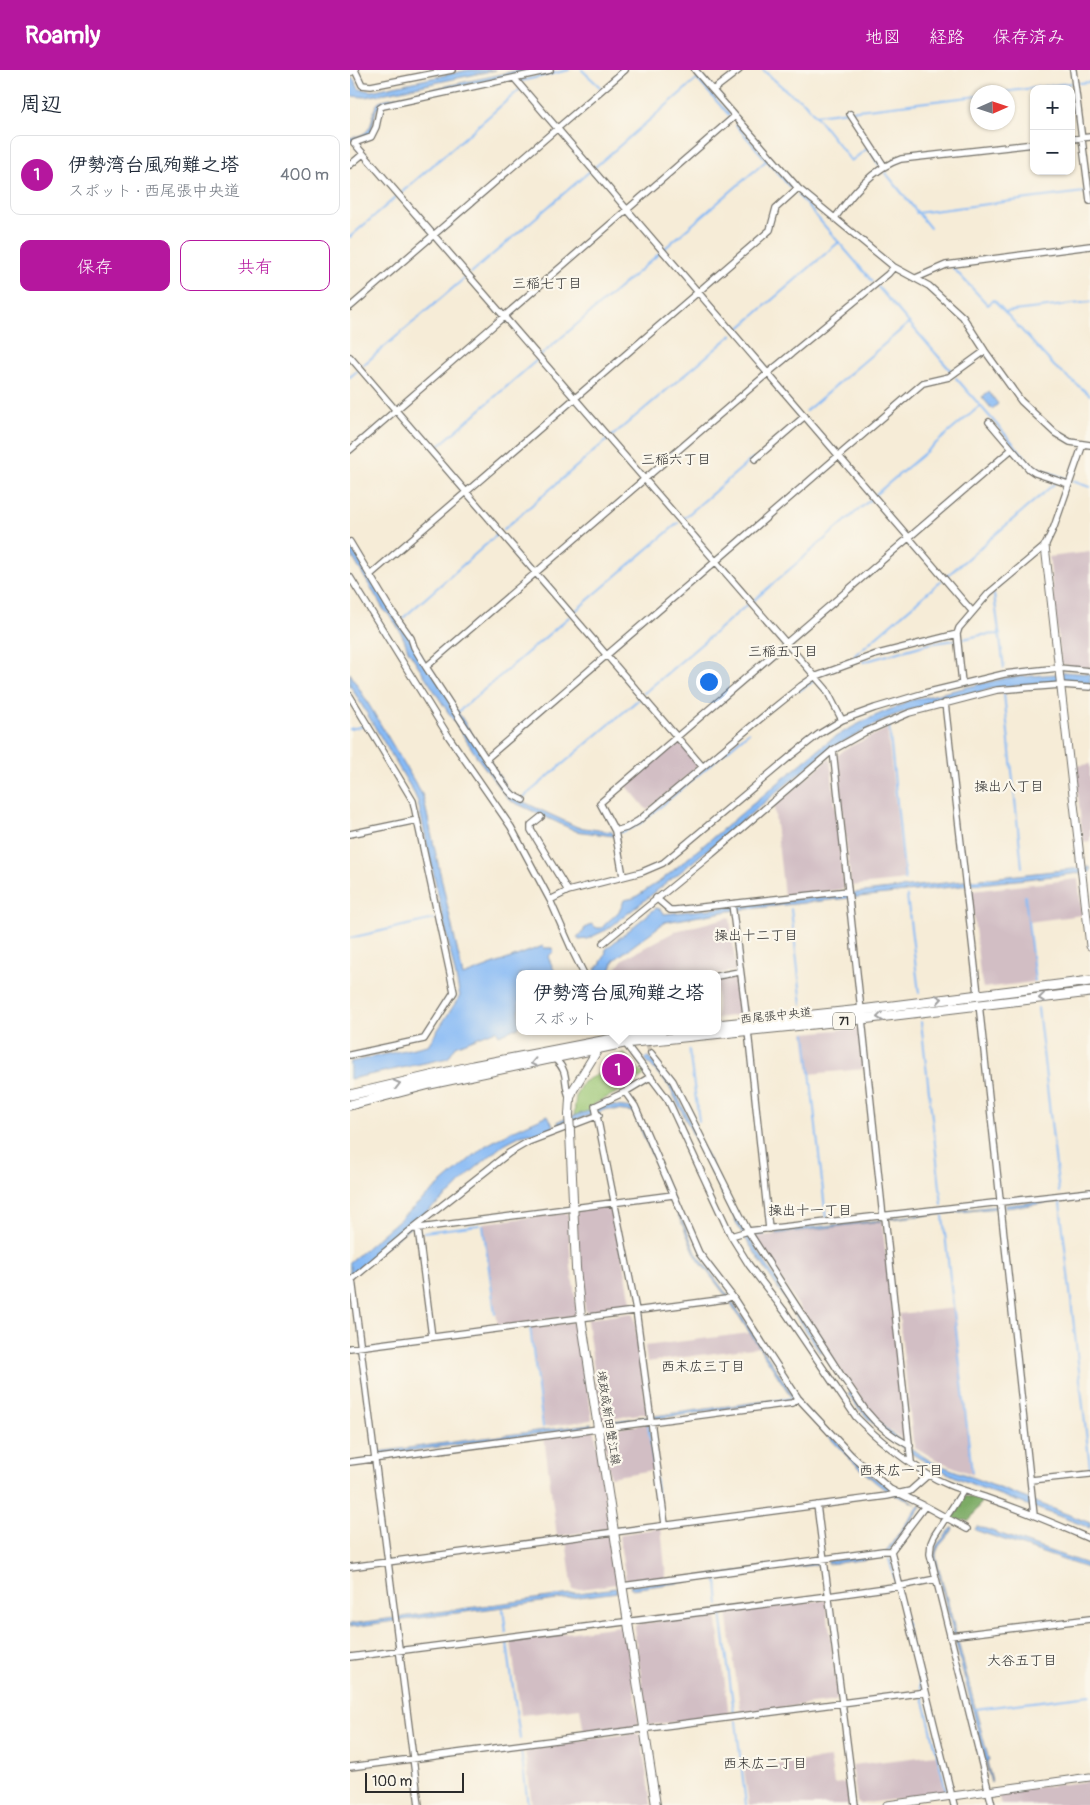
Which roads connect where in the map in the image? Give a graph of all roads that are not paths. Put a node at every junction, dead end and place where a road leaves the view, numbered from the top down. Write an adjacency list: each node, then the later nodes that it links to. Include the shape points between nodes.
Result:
1 (355, 70): 2 (street, via 362,85 371,86); 8 (street)
2 (452, 70)
3 (550, 70): 9 (street)
4 (625, 70): 13 (street)
5 (695, 70): 10 (street)
6 (739, 70): 10 (street)
7 (1073, 70): 15 (street)
8 (350, 72)
9 (514, 78): 13 (street); 17 (street, via 383,106 371,138)
10 (713, 90): 12 (street)
11 (850, 114): 21 (street)
12 (735, 116): 22 (street); 24 (street)
13 (557, 128): 24 (street); 26 (street)
14 (1090, 137): 15 (street)
15 (1082, 138): 16 (street); 23 (street)
16 (1075, 139)
17 (352, 143): 19 (street)
18 (1030, 144): 21 (street, via 901,159)
19 (363, 154): 20 (street); 26 (street)
20 (350, 165)
21 (884, 166): 25 (street, via 850,197)
22 (798, 188): 25 (street); 30 (street, via 776,208 770,230)
23 (1090, 201)
24 (628, 209): 30 (street); 32 (street)
25 (835, 218): 28 (street)
26 (434, 235): 31 (street); 32 (street)
27 (1090, 246): 29 (street, via 946,265)
28 (894, 266): 29 (street); 35 (street)
29 (916, 278): 33 (street, via 963,317)
30 (698, 292): 35 (street); 36 (street)
31 (350, 307)
32 (504, 316): 36 (street); 37 (street)
33 (985, 351): 40 (street, via 1022,401 1049,428 1070,442); 44 (street, via 949,378 923,383)
34 (350, 357): 37 (street)
35 (768, 373): 38 (street); 46 (street)
36 (574, 398): 46 (street); 48 (street)
37 (395, 410): 43 (street); 48 (street)
38 (805, 416): 44 (street); 45 (street)
39 (989, 422): 42 (street)
40 (1083, 444): 41 (street); 47 (street)
41 (1090, 445)
42 (1012, 449): 47 (street, via 1035,473); 49 (street)
43 (350, 450)
44 (839, 456): 49 (street); 52 (street)
45 (755, 459)
46 (644, 480): 52 (street); 53 (street)
47 (1068, 484): 51 (street)
48 (466, 491): 53 (street); 54 (street)
49 (910, 537): 56 (street); 58 (street)
50 (350, 542): 54 (street)
51 (1045, 546): 56 (street); 61 (street)
52 (716, 562): 58 (street); 59 (street)
53 (536, 573): 59 (street); 60 (street)
54 (370, 575): 60 (street)
55 (350, 577): 83 (street, via 449,737 511,827)
56 (972, 611): 57 (street)
57 (957, 634): 63 (street, via 874,655); 64 (street)
58 (786, 644): 63 (street); 70 (street)
59 (607, 655): 70 (street); 72 (street)
60 (426, 667): 72 (street)
61 (1059, 670): 62 (street); 64 (street, via 1004,674); 65 (street)
62 (1090, 671)
63 (814, 677): 69 (street, via 826,689); 73 (street)
64 (962, 683): 69 (street)
65 (1061, 684): 66 (street); 68 (street, via 996,690); 86 (street)
66 (1090, 687)
67 (350, 696): 76 (street, via 413,801)
68 (945, 703): 71 (street, via 888,721); 92 (street)
69 (842, 720): 79 (street, via 799,749 663,863)
70 (677, 737): 73 (street); 77 (street, via 600,803)
71 (833, 750): 81 (street); 82 (street)
72 (486, 759): 74 (street, via 508,790)
73 (702, 766): 77 (street, via 638,821)
74 (523, 800)
75 (541, 817): 80 (street, via 530,830)
76 (417, 820): 78 (street); 105 (street, via 454,992 424,1039)
77 (615, 831): 79 (street)
78 (350, 834)
79 (623, 876): 80 (street)
80 (568, 891): 83 (street)
81 (848, 891): 84 (street); 94 (street)
82 (656, 898): 84 (street, via 670,910); 85 (street)
83 (550, 900): 87 (street)
84 (732, 905): 88 (street)
85 (603, 943)
86 (1090, 946)
87 (582, 970)
88 (740, 972): 89 (street); 95 (street)
89 (721, 975)
90 (1090, 981): 92 (main road, 西尾張中央道 / 71)
91 (1090, 992): 93 (main road, 西尾張中央道 / 71, one-way to 93)
92 (978, 994): 94 (main road, 西尾張中央道 / 71, one-way to 92)
93 (979, 1004): 94 (main road, 西尾張中央道 / 71, one-way to 94); 115 (street)
94 (862, 1015): 95 (main road, 西尾張中央道 / 71); 97 (main road, 西尾張中央道 / 71); 118 (street)
95 (747, 1022): 96 (main road, 西尾張中央道 / 71)
96 (721, 1025)
97 (748, 1031): 98 (main road, 西尾張中央道 / 71); 120 (street)
98 (721, 1032)
99 (634, 1035): 101 (main road, 西尾張中央道 / 71)
100 (663, 1035): 101 (main road, 西尾張中央道 / 71)
101 (620, 1037): 102 (main road, 西尾張中央道 / 71); 103 (main road, 西尾張中央道 / 71); 107 (street)
102 (604, 1041): 103 (main road, 境政成新田蟹江線); 109 (main road, 西尾張中央道 / 71, one-way to 102, via 473,1066)
103 (599, 1049): 106 (main road, 西尾張中央道 / 71); 110 (main road, 境政成新田蟹江線)
104 (651, 1053): 121 (street, via 673,1082)
105 (350, 1055)
106 (554, 1059): 110 (street, via 564,1071); 111 (main road, 西尾張中央道 / 71, one-way to 111, via 439,1082)
107 (650, 1077): 108 (street); 122 (street, via 668,1100)
108 (625, 1092): 112 (street, via 595,1106); 114 (street, via 635,1106)
109 (350, 1095)
110 (570, 1098): 117 (main road, 境政成新田蟹江線, bridge)
111 (350, 1105)
112 (598, 1116): 116 (street); 119 (street, via 509,1152)
113 (1090, 1192): 115 (street)
114 (670, 1196): 116 (street); 124 (street, via 699,1253)
115 (1000, 1203): 118 (street); 140 (street)
116 (615, 1204): 117 (street); 125 (street)
117 (572, 1209): 119 (street); 126 (main road, 境政成新田蟹江線)
118 (884, 1217): 120 (street); 134 (street)
119 (415, 1228): 123 (street); 127 (street)
120 (769, 1229): 121 (street)
121 (748, 1231): 122 (street); 131 (street, via 842,1378 854,1391)
122 (732, 1236): 131 (street, via 749,1265)
123 (351, 1280): 128 (street)
124 (729, 1297): 125 (street); 130 (street)
125 (636, 1310): 126 (street); 132 (street)
126 (581, 1318): 127 (street); 133 (main road, 境政成新田蟹江線)
127 (432, 1337): 128 (street)
128 (360, 1346): 129 (street); 135 (street)
129 (350, 1348)
130 (798, 1398): 132 (street, via 792,1403); 142 (street, via 851,1455)
131 (856, 1406): 134 (street); 137 (street, via 867,1429)
132 (652, 1422): 133 (street); 147 (street)
133 (598, 1428): 135 (street); 149 (main road, 境政成新田蟹江線)
134 (910, 1446): 137 (street)
135 (375, 1458): 136 (street); 153 (street)
136 (350, 1462)
137 (910, 1462): 138 (street)
138 (928, 1474): 141 (street); 142 (street, via 910,1491)
139 (1090, 1474): 140 (street)
140 (1031, 1480): 145 (street)
141 (963, 1491): 145 (street); 146 (street)
142 (896, 1494): 143 (street); 144 (street)
143 (817, 1505): 147 (street); 152 (street)
144 (925, 1506): 146 (street); 151 (street)
145 (1034, 1515): 150 (street)
146 (946, 1518): 148 (street); 155 (street, via 931,1543 930,1559)
147 (665, 1524): 149 (street)
148 (967, 1529)
149 (614, 1532): 153 (street); 156 (main road, 境政成新田蟹江線)
150 (1090, 1539)
151 (892, 1551): 152 (street); 157 (street)
152 (824, 1560): 156 (street); 158 (street)
153 (388, 1562): 154 (street); 162 (street)
154 (350, 1567)
155 (936, 1579): 157 (street); 161 (street)
156 (622, 1586): 160 (main road, 境政成新田蟹江線)
157 (900, 1586): 158 (street); 164 (street)
158 (828, 1596): 160 (street); 165 (street)
159 (1090, 1619): 161 (street)
160 (628, 1622): 162 (street); 166 (main road, 境政成新田蟹江線)
161 (950, 1636): 170 (street)
162 (398, 1650): 163 (street); 167 (street)
163 (350, 1657)
164 (926, 1692): 165 (street); 171 (street)
165 (842, 1703): 166 (street); 174 (street)
166 (644, 1729): 167 (street); 173 (main road, 境政成新田蟹江線)
167 (413, 1758): 168 (street); 172 (street)
168 (350, 1767)
169 (1090, 1777): 170 (street)
170 (989, 1790): 171 (street); 177 (street)
171 (952, 1797): 175 (street); 176 (street)
172 (418, 1805)
173 (656, 1805)
174 (855, 1805)
175 (887, 1805)
176 (954, 1805)
177 (992, 1805)

